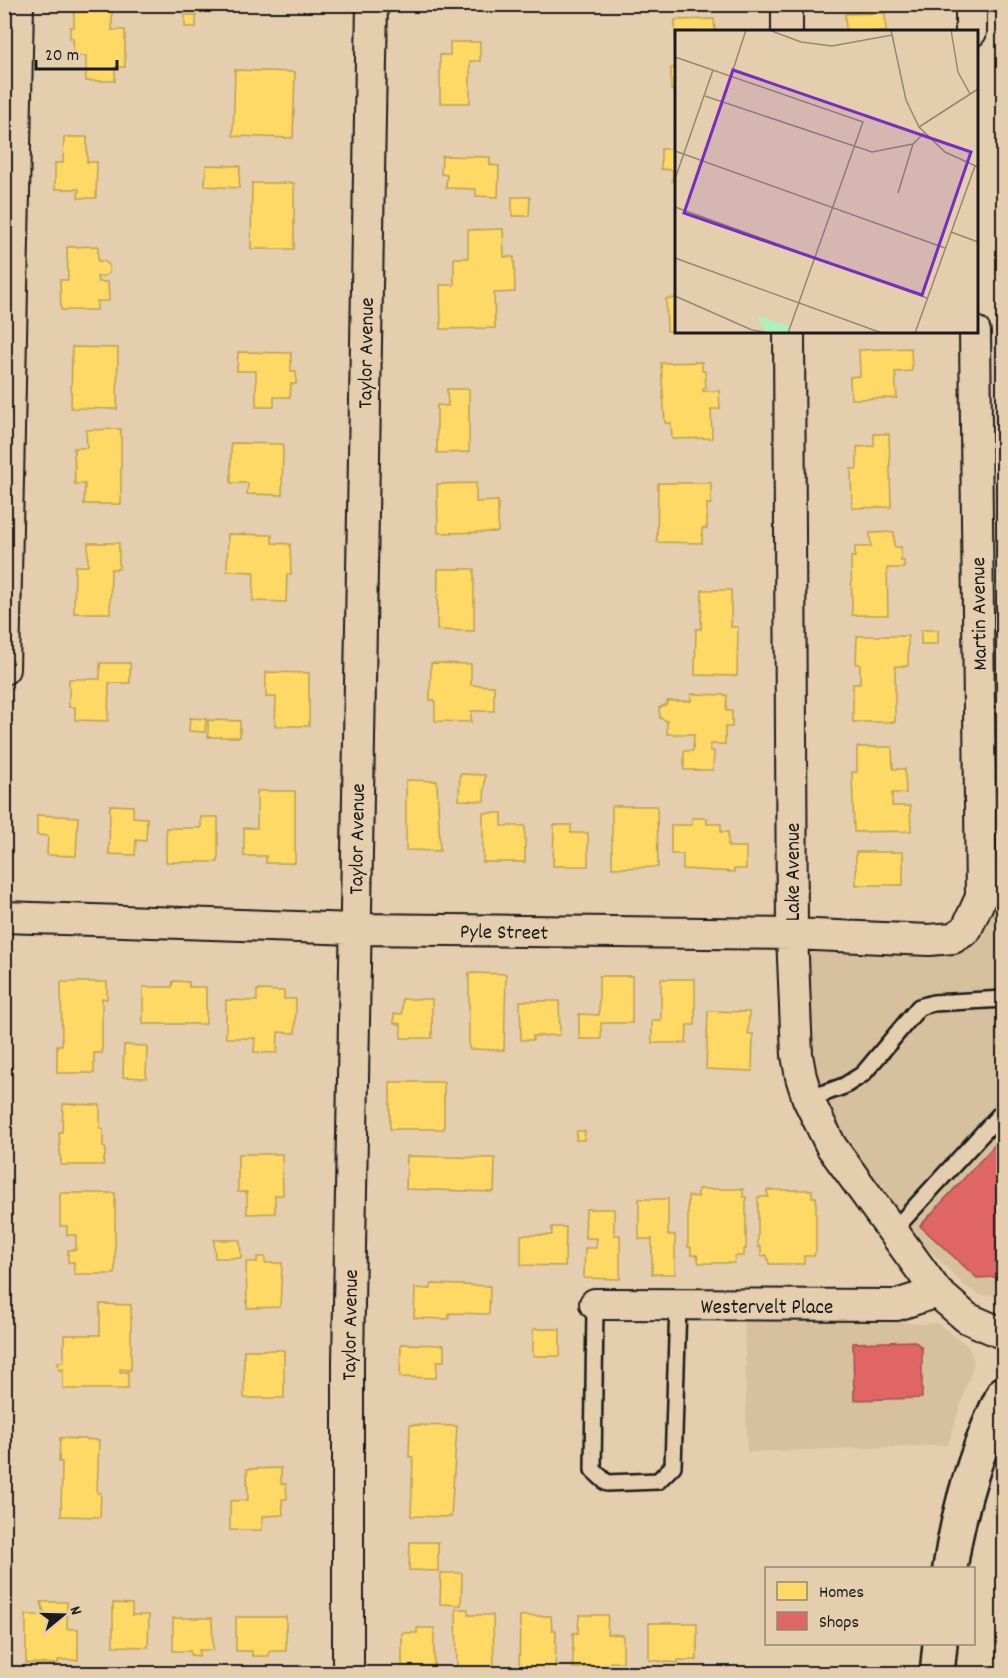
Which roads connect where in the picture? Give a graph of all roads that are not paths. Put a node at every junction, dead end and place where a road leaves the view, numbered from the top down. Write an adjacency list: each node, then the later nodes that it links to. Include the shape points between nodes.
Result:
1 (18, 4): 9 (street)
2 (372, 4): 12 (street, Taylor Avenue)
3 (787, 4): 5 (street)
4 (971, 4): 6 (street)
5 (787, 30)
6 (971, 30)
7 (789, 333): 13 (street, Lake Avenue)
8 (975, 333): 10 (street, Martin Avenue)
9 (4, 669)
10 (981, 897): 13 (street, Pyle Street, via 966,930 953,938)
11 (4, 917): 12 (street, Pyle Street)
12 (355, 929): 13 (street, Pyle Street); 25 (street, Taylor Avenue)
13 (792, 934): 15 (street, Lake Avenue, via 797,1055)
14 (1004, 999): 15 (lane, via 919,1007 863,1074 844,1086)
15 (808, 1099): 17 (street, Lake Avenue, via 831,1146)
16 (1004, 1110): 17 (lane)
17 (891, 1233): 18 (street, Lake Avenue)
18 (937, 1292): 20 (street, Westervelt Place, via 897,1305); 21 (street, Lake Avenue, via 967,1318)
19 (595, 1304): 20 (street, Westervelt Place); 20 (lane, via 593,1470 607,1483 658,1481 673,1466)
20 (678, 1305)
21 (1004, 1334)
22 (1004, 1394): 23 (main road, via 980,1445 965,1492)
23 (950, 1567)
24 (940, 1645): 26 (main road)
25 (348, 1674)
26 (937, 1674)

